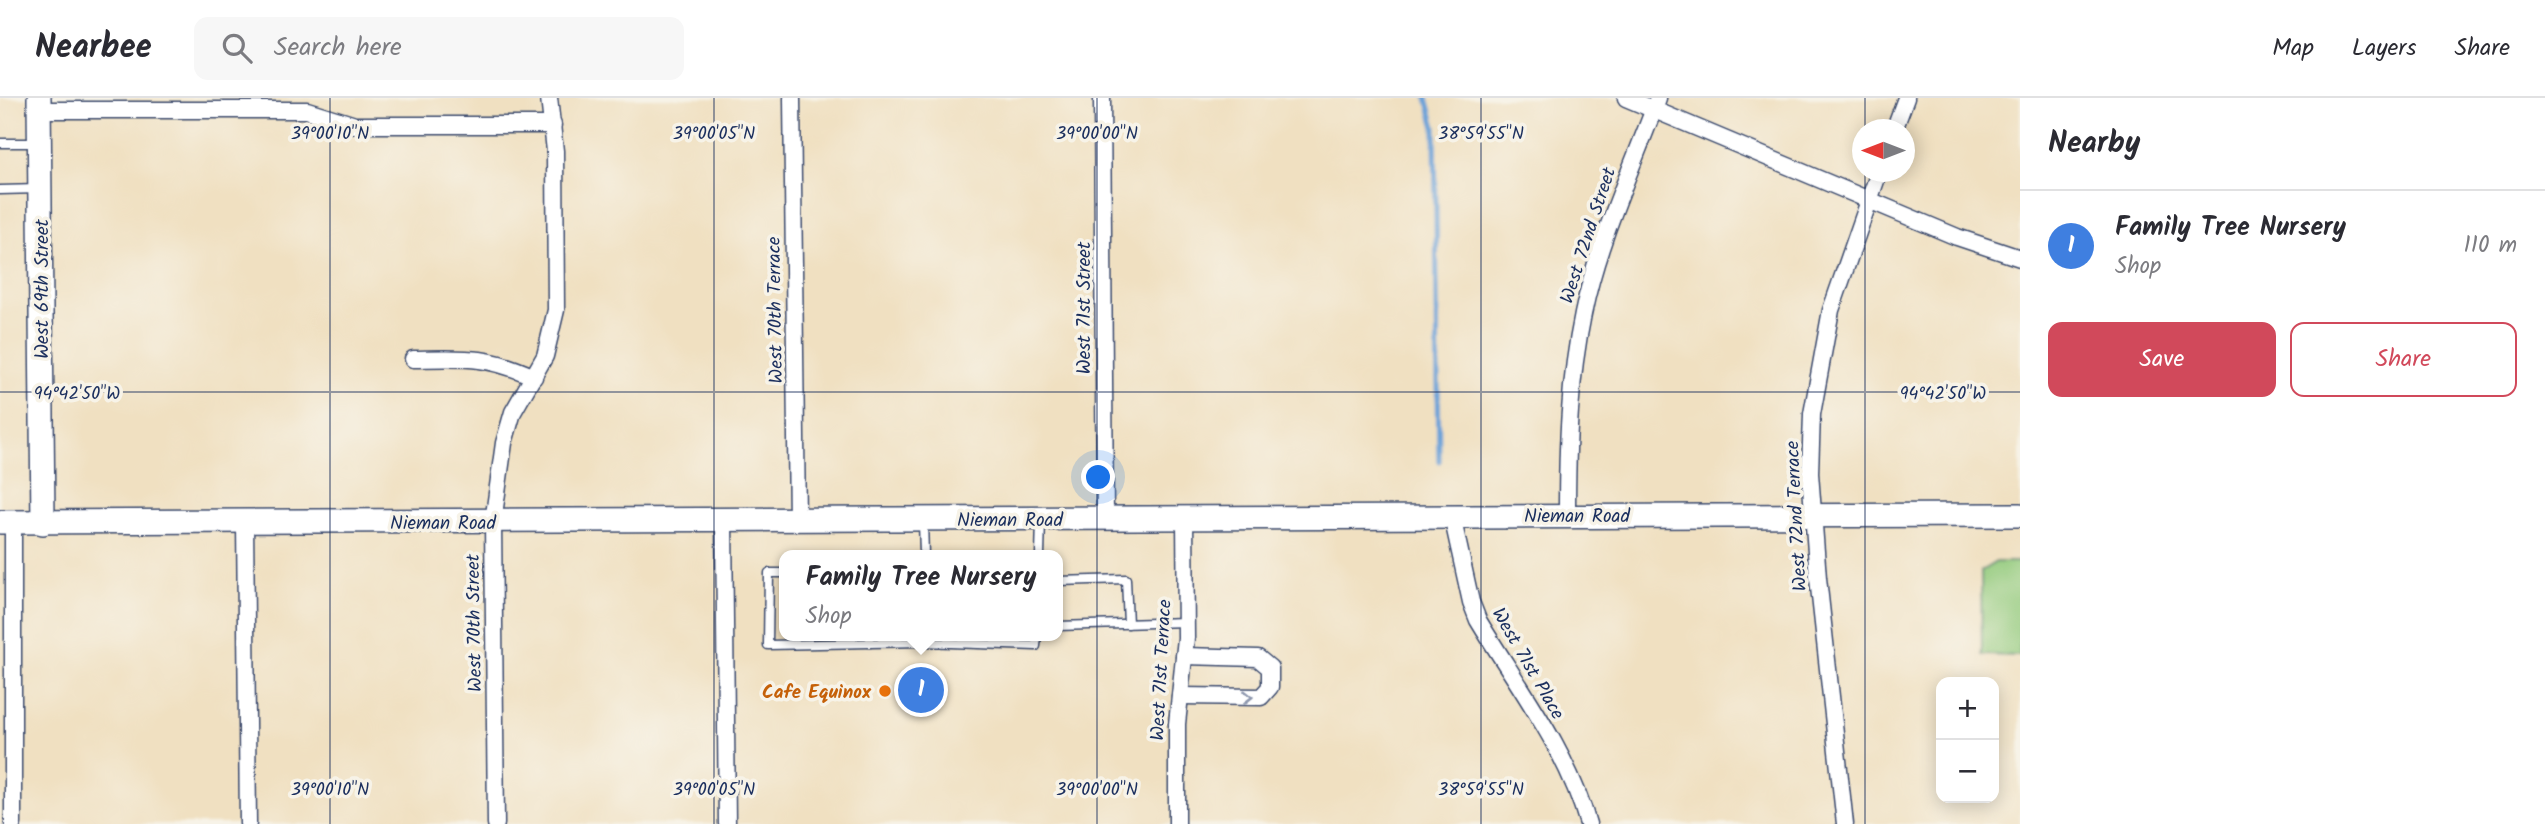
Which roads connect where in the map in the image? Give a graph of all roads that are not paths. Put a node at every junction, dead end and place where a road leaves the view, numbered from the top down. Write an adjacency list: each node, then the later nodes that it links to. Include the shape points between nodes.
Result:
1 (549, 98): 9 (street, West 70th Street)
2 (792, 98): 28 (street, West 70th Terrace)
3 (1102, 98): 23 (street, West 71st Street)
4 (1626, 98): 7 (street)
5 (1906, 98): 8 (street)
6 (40, 104): 9 (street, via 307,110 355,125); 11 (main road, West 69th Street)
7 (1656, 104): 15 (street); 19 (street, West 72nd Street, via 1606,236 1583,313 1568,423)
8 (1899, 119)
9 (553, 125): 18 (street, West 70th Street, via 556,310 550,342)
10 (0, 143): 11 (lane)
11 (40, 143): 13 (main road, West 69th Street)
12 (1875, 182): 15 (street, West 72nd Terrace)
13 (40, 189): 14 (lane); 31 (main road, West 69th Street)
14 (0, 190)
15 (1869, 200): 16 (street); 20 (street, West 72nd Terrace, via 1831,310 1817,374 1810,473)
16 (2020, 258)
17 (413, 359): 18 (street, via 476,357)
18 (534, 377): 30 (street, West 70th Street, via 513,412 504,443)
19 (1567, 515): 20 (main road, Nieman Road); 22 (main road, Nieman Road)
20 (1813, 515): 21 (main road, Nieman Road); 54 (street, West 72nd Terrace)
21 (2020, 515)
22 (1452, 516): 24 (main road, Nieman Road); 53 (street, West 71st Place, via 1478,620 1552,742 1582,800)
23 (1105, 518): 24 (main road, Nieman Road); 25 (main road, Nieman Road)
24 (1185, 518): 37 (street, West 71st Terrace)
25 (1041, 519): 26 (main road, Nieman Road); 34 (lane)
26 (923, 520): 28 (main road, Nieman Road); 33 (lane)
27 (724, 521): 28 (main road, Nieman Road); 30 (main road, Nieman Road); 51 (street)
28 (797, 521)
29 (6, 522): 31 (main road, Nieman Road); 47 (street)
30 (493, 522): 32 (main road, Nieman Road); 50 (street, West 70th Street)
31 (43, 523): 32 (main road, Nieman Road)
32 (246, 523): 49 (street)
33 (923, 550)
34 (1040, 550)
35 (779, 573): 40 (lane, via 769,573 768,645)
36 (1063, 581): 38 (lane, via 1126,579)
37 (1186, 622): 38 (lane); 45 (street, West 71st Terrace)
38 (1128, 624): 39 (lane)
39 (1063, 626)
40 (812, 641)
41 (972, 641): 44 (lane)
42 (1006, 641): 44 (lane)
43 (1036, 641): 44 (lane, via 1036,646)
44 (1005, 646)
45 (1184, 656): 46 (street, West 71st Terrace); 46 (street, one-way to 45, via 1261,696 1270,687 1270,668 1258,658)
46 (1180, 696): 52 (street, West 71st Terrace)
47 (6, 779): 48 (street)
48 (13, 824)
49 (248, 824)
50 (496, 824)
51 (727, 824)
52 (1177, 824)
53 (1588, 824)
54 (1845, 824)

